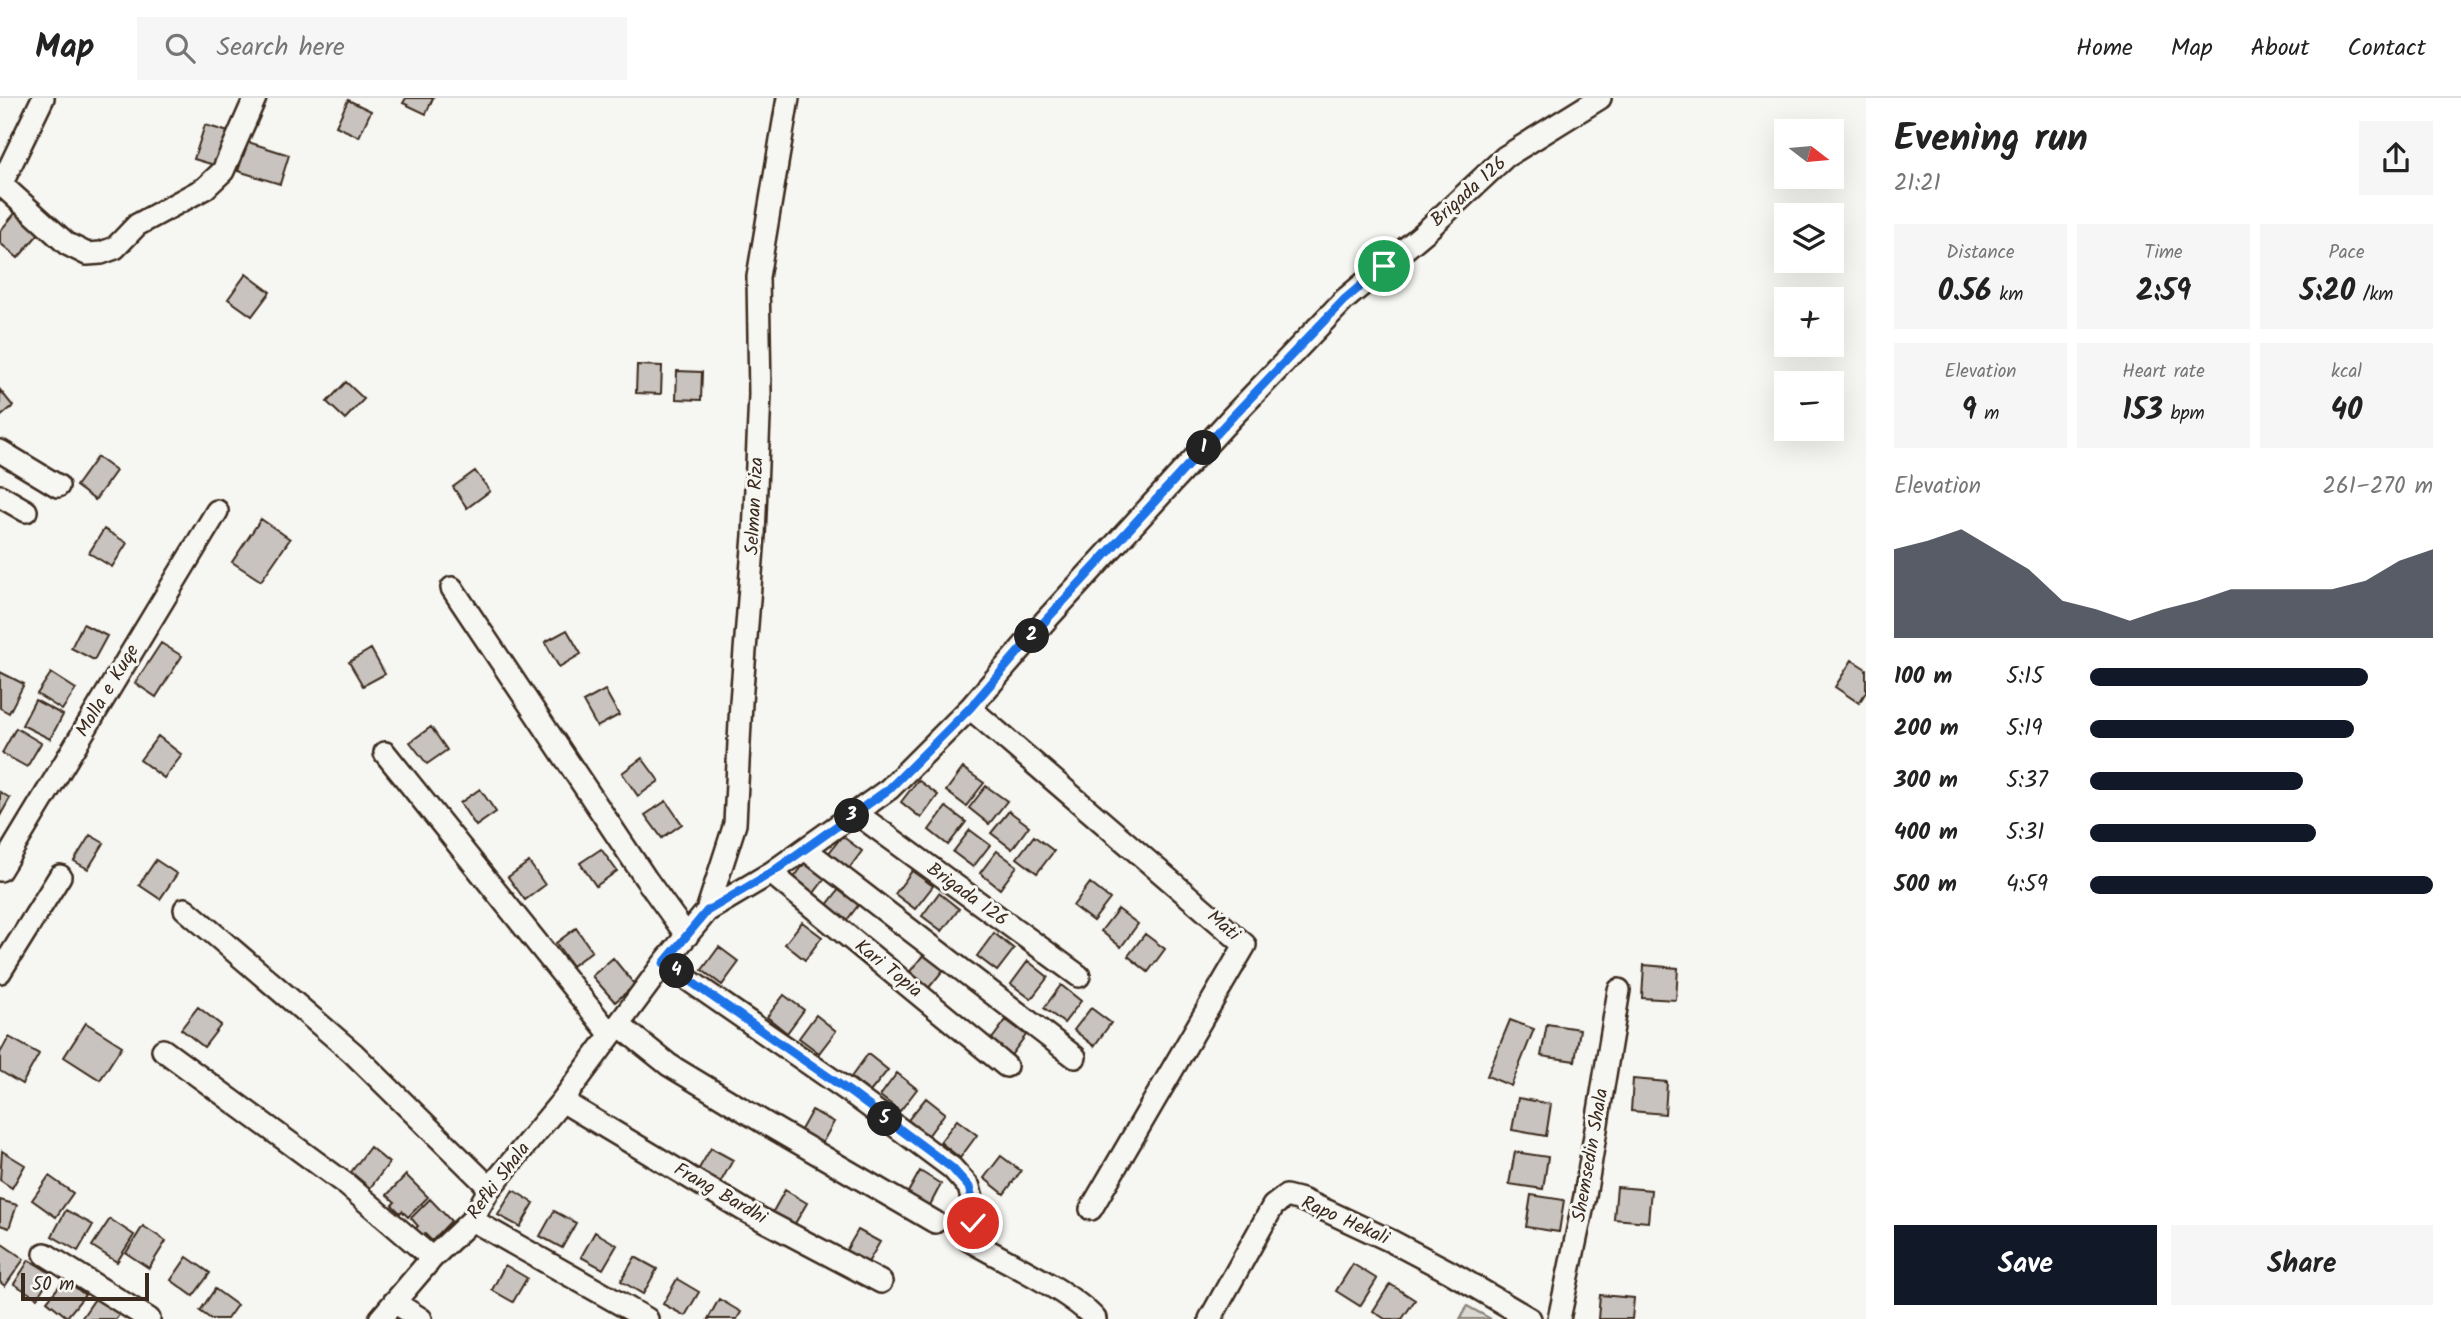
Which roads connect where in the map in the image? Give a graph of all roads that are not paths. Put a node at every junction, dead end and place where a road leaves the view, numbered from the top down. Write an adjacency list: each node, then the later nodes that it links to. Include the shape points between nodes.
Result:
1 (43, 98): 5 (street)
2 (255, 98): 5 (street, via 223,171 205,188 137,225 115,248 101,253 87,254 67,244)
3 (788, 98): 20 (street, Selman Riza, via 758,277 760,394 735,824)
4 (1600, 98): 12 (street, Brigada 126, via 1505,157 1344,300)
5 (1, 186)
6 (0, 451): 7 (street)
7 (58, 486)
8 (0, 496): 9 (street)
9 (26, 511)
10 (216, 511): 16 (street, Molla e Kuqe)
11 (452, 588): 21 (street)
12 (970, 708): 14 (street, Brigada 126, via 889,789); 32 (street, Mati, via 1245,945)
13 (385, 753): 26 (street)
14 (856, 813): 15 (street, Brigada 126); 24 (street, Brigada 126)
15 (805, 849): 17 (street, Brigada 126); 28 (street)
16 (0, 870)
17 (771, 873): 20 (street, Brigada 126); 29 (street, Kari Topia)
18 (60, 876): 23 (street)
19 (185, 909): 31 (street, via 353,1053)
20 (707, 911): 21 (street, Refki Shala)
21 (687, 936): 22 (street, Refki Shala)
22 (664, 963): 26 (street, Refki Shala); 43 (street, via 952,1168 969,1187 974,1208 969,1240 1049,1285)
23 (0, 972)
24 (1079, 976)
25 (1619, 990): 46 (street, Shemsedin Shala, via 1585,1196)
26 (615, 1030): 30 (street, Refki Shala); 34 (street)
27 (163, 1050): 36 (street, via 347,1185)
28 (1076, 1057)
29 (1006, 1066)
30 (562, 1101): 31 (street, Refki Shala); 37 (street, Frang Bardhi, via 744,1210)
31 (490, 1188): 33 (street, Refki Shala)
32 (1091, 1209)
33 (472, 1220): 36 (street, Refki Shala); 42 (street)
34 (935, 1222)
35 (46, 1254): 39 (street)
36 (432, 1258): 38 (street, Refki Shala)
37 (881, 1282)
38 (394, 1302): 40 (street, Refki Shala); 41 (street)
39 (149, 1319)
40 (380, 1319)
41 (421, 1319)
42 (647, 1319)
43 (1095, 1319)
44 (1210, 1319): 45 (street, Rapo Hekali, via 1273,1206 1286,1196 1391,1241)
45 (1530, 1319)
46 (1559, 1319)

